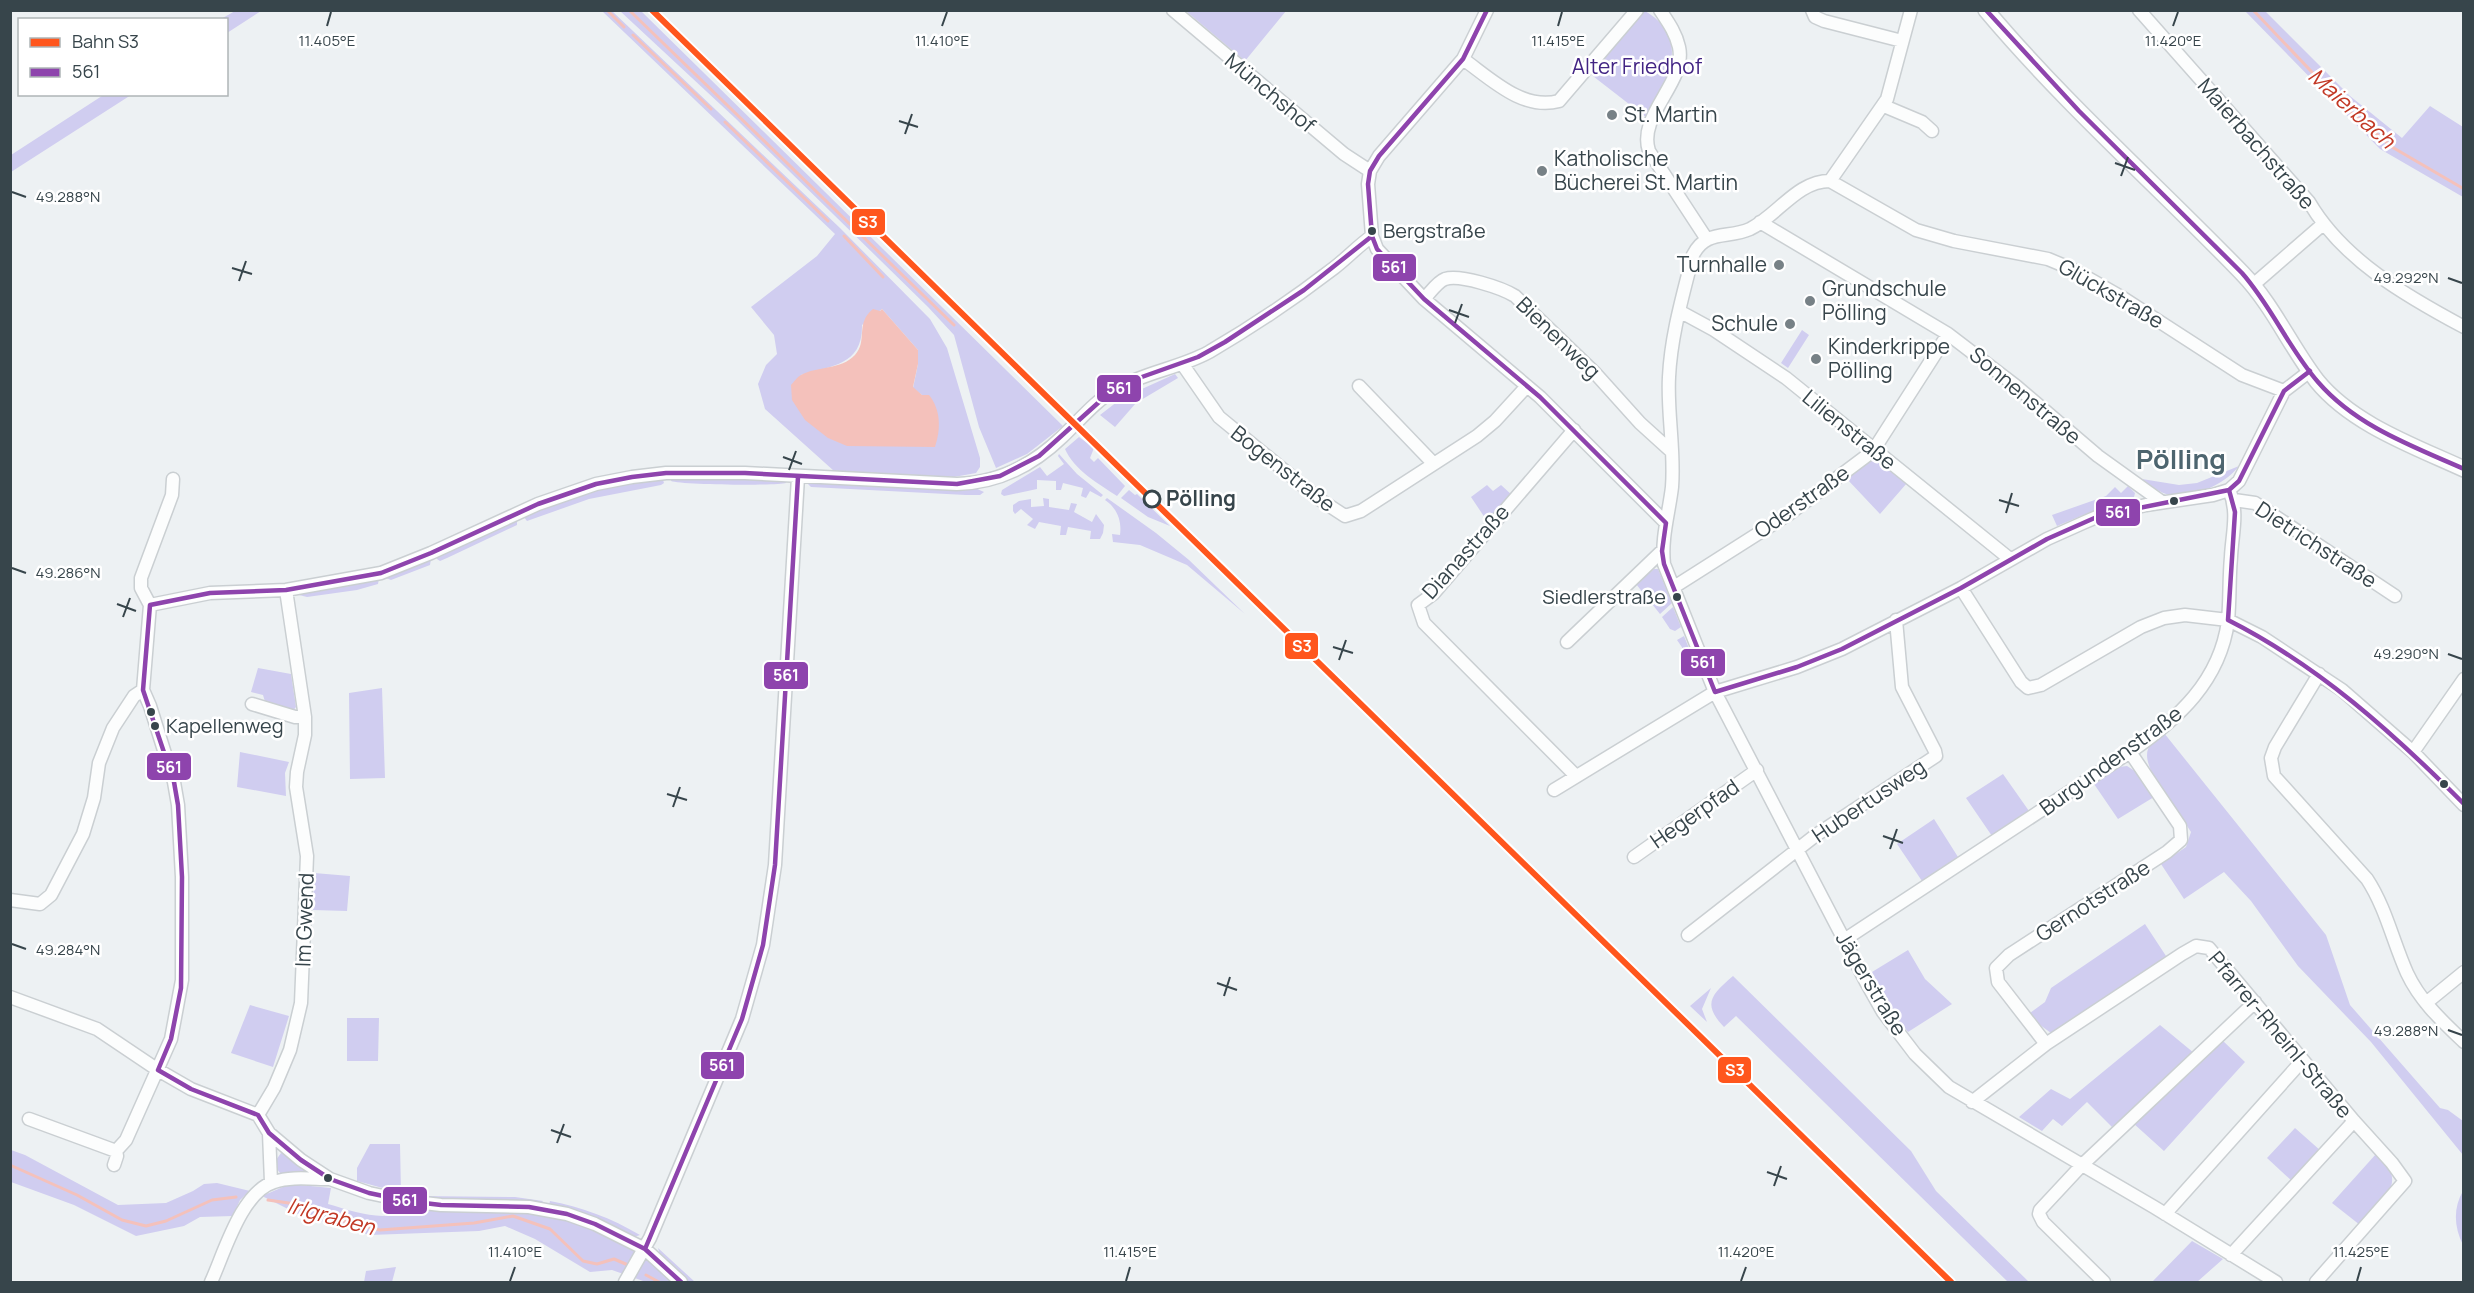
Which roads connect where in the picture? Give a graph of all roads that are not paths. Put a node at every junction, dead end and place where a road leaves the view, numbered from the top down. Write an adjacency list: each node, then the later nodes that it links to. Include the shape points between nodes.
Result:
1 (1173, 10): 13 (street, Münchshof, via 1344,154)
2 (1487, 10): 10 (street)
3 (1637, 10): 10 (street, via 1562,99 1551,104 1525,100)
4 (1660, 10): 18 (street, via 1680,49 1675,73 1646,131 1646,142)
5 (1812, 10): 9 (street, via 1815,17 1824,21)
6 (1911, 10): 9 (street)
7 (1986, 10): 19 (street, via 2056,87)
8 (2139, 10): 16 (street, Maierbachstraße, via 2309,202)
9 (1902, 41): 11 (street)
10 (1463, 59): 13 (street)
11 (1884, 106): 12 (street, via 1922,122); 14 (street)
12 (1932, 131)
13 (1370, 171): 17 (street)
14 (1830, 181): 15 (street, via 1804,188); 28 (street, Glückstraße, via 1916,230 2048,259 2072,269 2242,375)
15 (1760, 222): 18 (street, via 1737,234); 23 (street, Sonnenstraße)
16 (2322, 225): 19 (street, Maierbachstraße); 22 (street, Maierbachstraße, via 2366,265 2415,301)
17 (1372, 236): 20 (street, via 1384,258); 24 (street, via 1278,308)
18 (1706, 238): 21 (street, via 1693,255)
19 (2253, 285): 25 (street)
20 (1424, 299): 27 (street); 31 (street, Bienenweg, via 1449,278 1498,288 1515,296)
21 (1679, 311): 30 (street, Lilienstraße, via 1786,378); 31 (street, via 1669,377)
22 (2463, 327)
23 (1948, 334): 30 (street, Oderstraße); 37 (street, Sonnenstraße, via 2098,456)
24 (1183, 365): 32 (street, Bogenstraße, via 1219,417 1345,516 1361,511); 34 (street, via 1118,388 1043,453 1006,474 976,483)
25 (2310, 371): 28 (street); 33 (street, via 2352,412)
26 (1359, 386): 32 (street)
27 (1527, 386): 29 (street); 32 (street, Bogenstraße, via 1477,436)
28 (2284, 391): 36 (street)
29 (1574, 430): 38 (street); 58 (street, Dianastraße, via 1433,594 1418,605 1424,623)
30 (1873, 451): 40 (street, Lilienstraße); 41 (street, Oderstraße, via 1789,514)
31 (1672, 452): 38 (street)
32 (1433, 463)
33 (2463, 469)
34 (798, 477): 43 (street, via 666,473 596,484 538,504 381,573); 85 (street, via 775,865 763,945 741,1019)
35 (173, 478): 45 (street, via 172,495 141,578 141,588)
36 (2232, 495): 37 (street); 44 (street, Dietrichstraße, via 2255,503); 47 (street, Burgundenstraße, via 2235,512)
37 (2162, 502): 40 (street, via 2099,516)
38 (1666, 522): 39 (street)
39 (1662, 551): 41 (street); 48 (street)
40 (2010, 559): 42 (street)
41 (1674, 588): 52 (street)
42 (1961, 588): 46 (street); 47 (street, via 2028,688 2041,686 2141,627 2164,618 2184,615)
43 (286, 590): 45 (street, via 210,593); 54 (street, Im Gwend)
44 (2396, 596)
45 (150, 605): 51 (street)
46 (1896, 620): 52 (street, via 1818,660); 61 (street, Hubertusweg, via 1902,687 1936,756)
47 (2228, 620): 49 (street); 55 (street, Burgundenstraße, via 2206,683 2174,720)
48 (1568, 642)
49 (2319, 674): 56 (street); 69 (street, via 2275,747 2271,767 2280,785 2376,892 2408,974)
50 (2463, 680): 56 (street)
51 (143, 690): 63 (street, via 113,728 99,763 83,834 51,895 40,904); 73 (street, via 174,782 182,868 181,988 171,1038)
52 (1715, 692): 57 (street, Jägerstraße); 58 (street)
53 (252, 704): 54 (street)
54 (305, 717): 75 (street, Im Gwend, via 296,787 308,856 301,1003 290,1050)
55 (2130, 752): 65 (street, Burgundenstraße); 71 (street, Gernotstraße, via 2180,826 2181,840 2008,955 1996,969 1998,982)
56 (2413, 752): 60 (street)
57 (1757, 770): 61 (street, Jägerstraße); 62 (street, Hegerpfad)
58 (1576, 776): 59 (street)
59 (1554, 790)
60 (2463, 805)
61 (1798, 850): 64 (street, Hubertusweg); 65 (street, Jägerstraße)
62 (1634, 857)
63 (10, 900)
64 (1688, 935)
65 (1844, 940): 74 (street, Jägerstraße, via 1883,1012 1915,1054 1931,1073)
66 (2463, 972): 69 (street)
67 (10, 997): 73 (street, via 97,1029)
68 (2255, 1002): 71 (street, Pfarrer-Rheinl-Straße, via 2209,948 2196,946); 72 (street, Pfarrer-Rheinl-Straße); 81 (street)
69 (2426, 1003): 70 (street)
70 (2463, 1042)
71 (2046, 1044): 74 (street, Pfarrer-Rheinl-Straße)
72 (2302, 1060): 77 (street, Pfarrer-Rheinl-Straße); 84 (street)
73 (158, 1070): 75 (street, via 191,1089); 79 (street, via 126,1140)
74 (1972, 1102): 81 (street, Jägerstraße)
75 (258, 1115): 78 (street)
76 (29, 1119): 79 (street)
77 (2354, 1121): 86 (street); 93 (street, Pfarrer-Rheinl-Straße, via 2405,1181)
78 (269, 1133): 82 (street); 83 (street)
79 (116, 1151): 80 (street)
80 (114, 1165)
81 (2081, 1166): 84 (street, Jägerstraße); 91 (street, via 2039,1214)
82 (330, 1179): 83 (street); 85 (street, via 407,1201 529,1207 555,1212 595,1224)
83 (272, 1182): 88 (street, via 251,1198)
84 (2165, 1214): 86 (street, Jägerstraße)
85 (645, 1249): 89 (street); 90 (street)
86 (2231, 1255): 87 (street, Jägerstraße)
87 (2257, 1278): 92 (street, Jägerstraße)
88 (211, 1282)
89 (625, 1282)
90 (681, 1282)
91 (2104, 1282)
92 (2276, 1282)
93 (2316, 1282)

